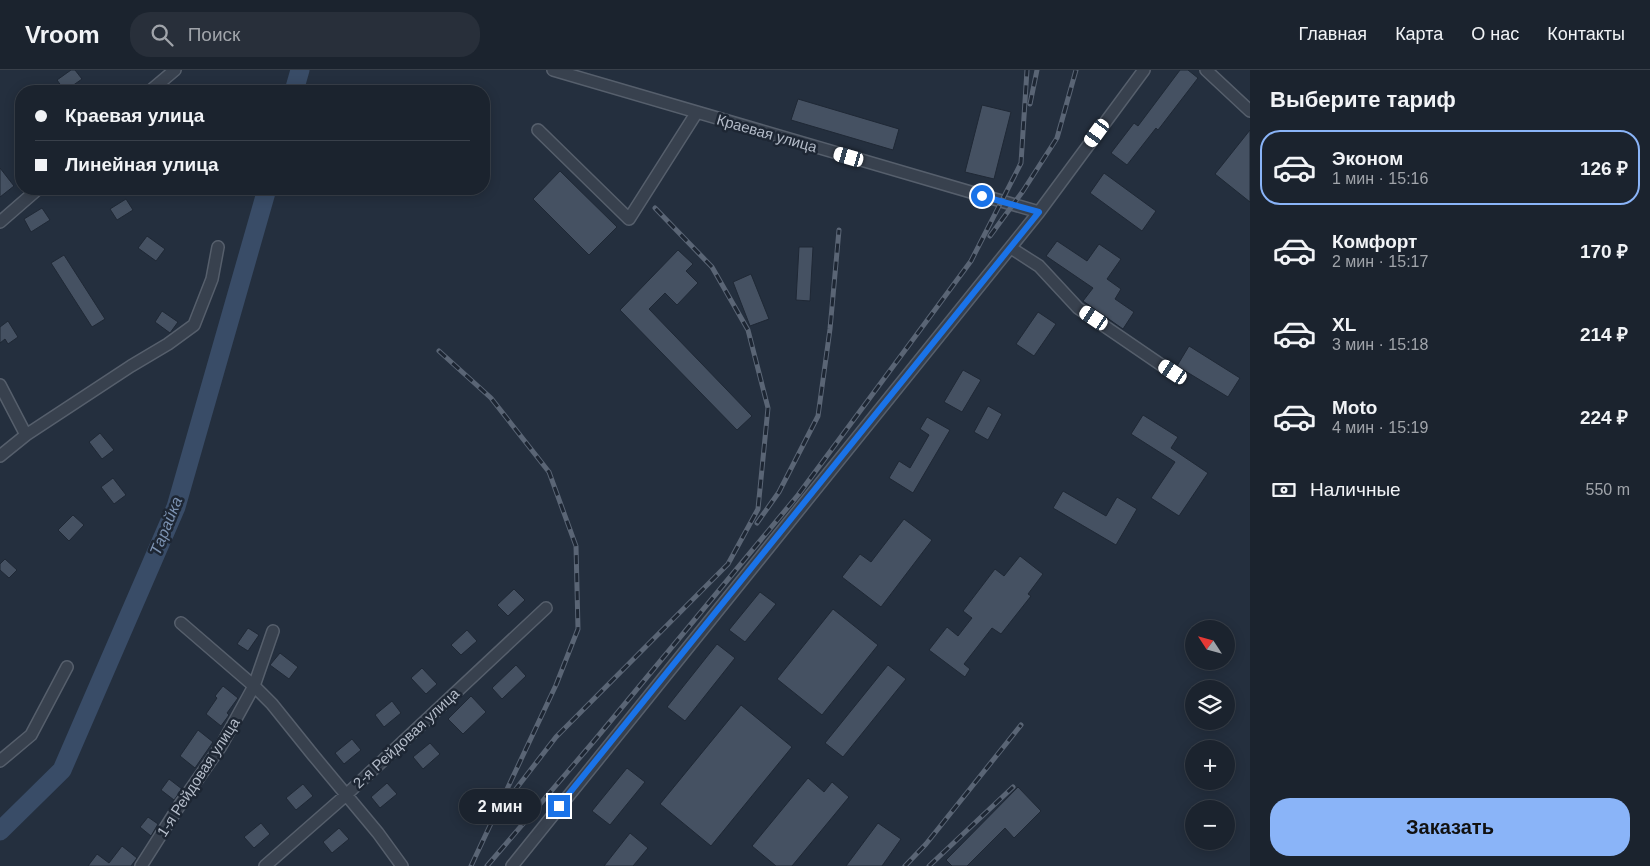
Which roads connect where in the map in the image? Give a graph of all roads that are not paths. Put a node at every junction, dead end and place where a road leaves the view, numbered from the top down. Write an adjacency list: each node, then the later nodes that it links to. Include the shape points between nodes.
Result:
1 (174, 70): 5 (street)
2 (553, 70): 7 (street, Краевая улица)
3 (1144, 70): 10 (street)
4 (1206, 70): 6 (street)
5 (157, 85)
6 (1250, 111)
7 (697, 112): 8 (street, via 629,219); 10 (street, Краевая улица)
8 (538, 130)
9 (31, 195): 11 (street)
10 (1039, 212): 13 (street)
11 (0, 222)
12 (218, 247): 16 (street, via 212,279 194,325)
13 (1010, 248): 14 (street, via 1039,266 1078,308); 28 (street)
14 (1173, 372)
15 (0, 385): 16 (street)
16 (26, 435): 17 (street)
17 (0, 456)
18 (546, 608): 24 (street, 2-я Рейдовая улица)
19 (181, 623): 22 (street)
20 (274, 631): 22 (street, 1-я Рейдовая улица)
21 (67, 667): 23 (street, via 31,735)
22 (254, 686): 24 (street); 25 (street, 1-я Рейдовая улица, via 221,746)
23 (0, 761)
24 (346, 795): 26 (street, 2-я Рейдовая улица); 27 (street)
25 (141, 866)
26 (265, 866)
27 (402, 866)
28 (512, 866)

